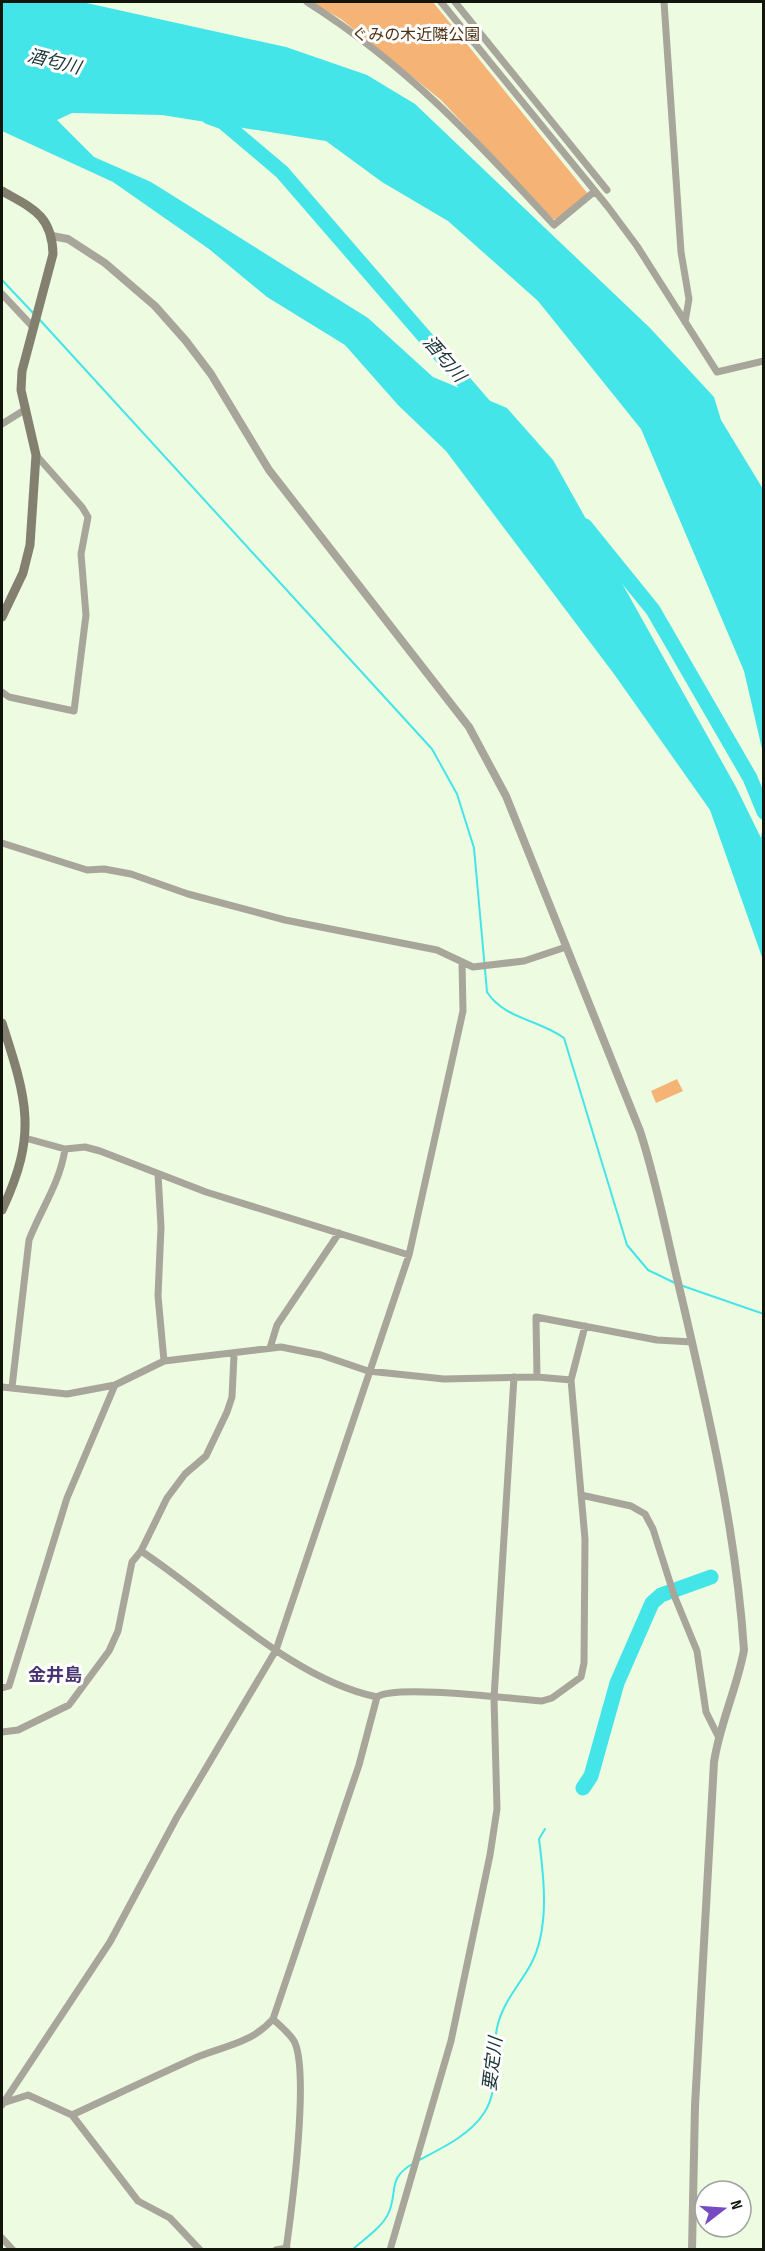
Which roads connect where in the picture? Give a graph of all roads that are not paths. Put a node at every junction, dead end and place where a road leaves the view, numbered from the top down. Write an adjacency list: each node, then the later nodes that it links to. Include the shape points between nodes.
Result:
1 (307, 2): 7 (street, via 412,78 554,225)
2 (441, 2): 7 (street)
3 (454, 2): 5 (street)
4 (664, 2): 10 (street, via 681,252 689,299)
5 (607, 190)
6 (2, 191): 8 (main road, via 36,211)
7 (595, 191): 10 (street, via 637,246)
8 (52, 236): 11 (main road, via 53,254); 19 (street, via 68,239 105,263 155,306 186,341 269,470 469,727 506,796)
9 (2, 294): 11 (street)
10 (685, 322): 12 (street, via 717,372)
11 (32, 326): 13 (main road, via 22,370 21,390)
12 (764, 361)
13 (26, 409): 14 (street); 15 (main road)
14 (2, 424)
15 (36, 455): 16 (main road, via 30,545 23,573); 17 (street, via 88,517 81,554 86,615 74,711 9,697)
16 (2, 617)
17 (2, 692)
18 (2, 843): 20 (street, via 87,870 131,874 274,917 437,950)
19 (566, 947): 20 (street, via 524,961 473,967); 29 (street, via 656,1180)
20 (462, 962): 27 (street, via 464,1011)
21 (2, 1023): 22 (main road, via 23,1092)
22 (25, 1138): 23 (street); 25 (main road, via 23,1158)
23 (65, 1149): 24 (street, via 85,1147 100,1151); 39 (street, via 58,1181 29,1240)
24 (158, 1174): 26 (street); 32 (street, via 158,1296)
25 (2, 1210)
26 (339, 1233): 27 (street); 30 (street, via 277,1325)
27 (409, 1255): 33 (street)
28 (585, 1326): 29 (street, via 657,1340); 35 (street, via 536,1317); 36 (street)
29 (692, 1342): 47 (street, via 727,1510 744,1650)
30 (270, 1348): 31 (street); 33 (street, via 297,1348)
31 (234, 1355): 32 (street); 41 (street, via 232,1397 227,1412 206,1456 185,1474 167,1498)
32 (164, 1361): 37 (street)
33 (368, 1371): 34 (street, via 444,1378); 42 (street)
34 (514, 1377): 35 (street); 45 (street)
35 (537, 1377): 36 (street)
36 (571, 1380): 40 (street)
37 (115, 1385): 39 (street, via 67,1394); 43 (street, via 67,1498 9,1686)
38 (2, 1387): 39 (street)
39 (12, 1387)
40 (581, 1495): 45 (street, via 585,1539 581,1677 548,1700); 47 (street, via 631,1506 645,1514 697,1651 706,1712)
41 (141, 1551): 42 (street); 46 (street, via 132,1562 118,1631 79,1695 46,1717 18,1730)
42 (276, 1650): 44 (street, via 331,1683); 49 (street, via 177,1817 110,1942)
43 (2, 1688)
44 (377, 1697): 45 (street, via 384,1693 416,1693); 48 (street, via 359,1765)
45 (494, 1698): 56 (street, via 497,1809 490,1855 442,2075)
46 (2, 1732)
47 (718, 1736): 57 (street, via 696,2094)
48 (273, 2019): 50 (street, via 247,2041 198,2057); 52 (street, via 294,2040 300,2059 298,2127)
49 (2, 2102): 50 (street, via 28,2095)
50 (72, 2115): 54 (street, via 138,2200 170,2218)
51 (2, 2238): 53 (street)
52 (286, 2249): 55 (street)
53 (13, 2250)
54 (200, 2250)
55 (276, 2250)
56 (390, 2250)
57 (692, 2250)

